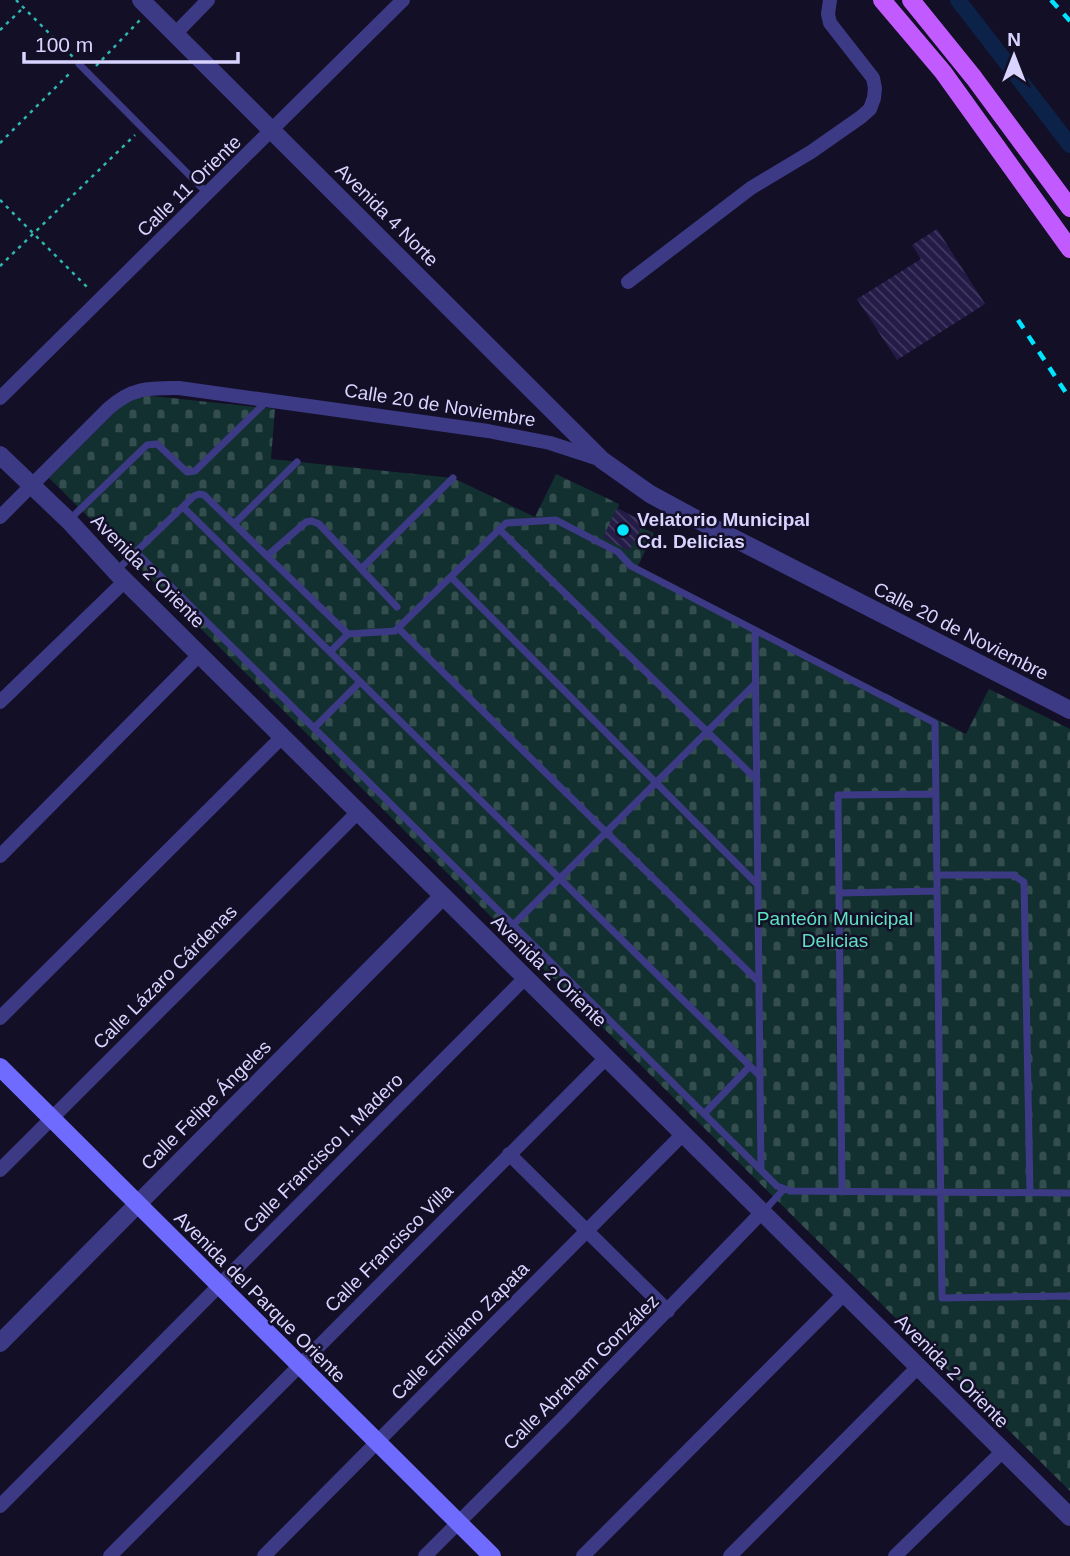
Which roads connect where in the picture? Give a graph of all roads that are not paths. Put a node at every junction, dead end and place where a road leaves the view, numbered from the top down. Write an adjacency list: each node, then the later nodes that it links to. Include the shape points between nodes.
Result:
1 (208, 0): 7 (street)
2 (403, 0): 9 (street, Calle 11 Oriente)
3 (830, 0): 13 (street, via 830,23 873,78 870,108 846,129 751,188)
4 (882, 0): 12 (main road, via 950,82)
5 (911, 0): 11 (main road)
6 (145, 5): 7 (street, Avenida 4 Norte)
7 (175, 34): 9 (street, Avenida 4 Norte)
8 (79, 64): 10 (lane)
9 (272, 131): 10 (street, Calle 11 Oriente); 17 (street, Avenida 4 Norte)
10 (208, 194): 14 (street, Calle 11 Oriente)
11 (1070, 208)
12 (1070, 249)
13 (628, 282)
14 (0, 398)
15 (267, 401): 17 (street, Calle 20 de Noviembre, via 488,431 550,443); 20 (street, Calle 20 de Noviembre, via 179,388 140,389 109,408); 23 (lane, via 195,471 187,472 157,444 147,445)
16 (0, 455): 20 (street, Avenida 2 Oriente)
17 (602, 460): 40 (street, Calle 20 de Noviembre, via 698,520)
18 (297, 462): 24 (lane)
19 (453, 478): 28 (lane)
20 (31, 486): 22 (street, Calle 20 de Noviembre); 23 (street, Avenida 2 Oriente)
21 (183, 507): 24 (lane, via 194,496 204,495); 26 (lane); 35 (lane)
22 (0, 517)
23 (69, 521): 29 (street, Avenida 2 Oriente)
24 (234, 524): 27 (lane)
25 (499, 530): 30 (lane); 33 (lane, via 506,523 556,520 618,552 631,566); 42 (lane)
26 (136, 552): 29 (lane); 41 (lane)
27 (267, 556): 28 (lane, via 312,521); 34 (lane)
28 (361, 569): 31 (lane)
29 (121, 576): 36 (street, Avenida 2 Oriente); 39 (street)
30 (451, 577): 32 (lane); 45 (lane)
31 (397, 607)
32 (398, 628): 34 (lane, via 395,632); 48 (lane)
33 (755, 630): 38 (lane); 46 (lane, via 935,723)
34 (348, 634): 35 (lane)
35 (330, 652): 37 (lane)
36 (200, 654): 43 (street, Avenida 2 Oriente); 49 (street)
37 (360, 682): 41 (lane); 51 (lane)
38 (756, 683): 42 (lane); 44 (lane)
39 (0, 702)
40 (1070, 710)
41 (314, 728): 56 (lane)
42 (707, 732): 44 (lane); 45 (lane)
43 (282, 736): 47 (street, Avenida 2 Oriente); 59 (street)
44 (757, 780): 52 (lane)
45 (656, 783): 48 (lane); 52 (lane)
46 (936, 793): 50 (lane); 54 (lane, via 838,795)
47 (358, 812): 55 (street, Avenida 2 Oriente); 65 (street, Calle Lázaro Cárdenas)
48 (607, 832): 51 (lane); 58 (lane)
49 (0, 856)
50 (937, 875): 53 (lane); 73 (lane, via 1013,875 1024,882)
51 (560, 878): 56 (lane); 61 (lane)
52 (758, 885): 58 (lane)
53 (937, 891): 54 (lane); 72 (lane)
54 (839, 893): 71 (lane)
55 (442, 897): 57 (street, Avenida 2 Oriente); 75 (street, Calle Felipe Ángeles)
56 (513, 925): 64 (lane)
57 (526, 977): 60 (street, Avenida 2 Oriente); 78 (street, Calle Francisco I. Madero)
58 (759, 982): 63 (lane)
59 (0, 1018)
60 (607, 1057): 66 (street, Avenida 2 Oriente); 67 (street, Calle Francisco Villa)
61 (750, 1066): 63 (lane); 64 (lane)
62 (0, 1067): 65 (main road, Avenida del Parque Oriente)
63 (760, 1076): 69 (lane)
64 (704, 1114): 69 (lane)
65 (51, 1118): 68 (street, Calle Lázaro Cárdenas); 75 (main road, Avenida del Parque Oriente)
66 (684, 1134): 76 (street, Avenida 2 Oriente); 77 (street, Calle Emiliano Zapata)
67 (509, 1154): 77 (street); 83 (street, Calle Francisco Villa)
68 (0, 1170)
69 (761, 1170): 70 (lane)
70 (784, 1189): 71 (lane); 76 (lane)
71 (842, 1192): 72 (lane)
72 (941, 1192): 73 (lane); 80 (lane, via 942,1298)
73 (1030, 1193): 74 (lane)
74 (1070, 1193)
75 (137, 1205): 78 (main road, Avenida del Parque Oriente); 82 (street, Calle Felipe Ángeles)
76 (762, 1212): 79 (street, Avenida 2 Oriente); 81 (street, Calle Abraham González)
77 (586, 1231): 81 (street); 85 (street, Calle Emiliano Zapata)
78 (219, 1286): 83 (main road, Avenida del Parque Oriente); 87 (street, Calle Francisco I. Madero)
79 (844, 1294): 84 (street, Avenida 2 Oriente); 94 (street)
80 (1070, 1296)
81 (668, 1311): 89 (street, Calle Abraham González)
82 (0, 1343)
83 (299, 1366): 85 (main road, Avenida del Parque Oriente); 90 (street, Calle Francisco Villa)
84 (918, 1367): 86 (street, Avenida 2 Oriente); 95 (street)
85 (376, 1443): 89 (main road, Avenida del Parque Oriente); 91 (street, Calle Emiliano Zapata)
86 (1003, 1451): 88 (street, Avenida 2 Oriente); 96 (street)
87 (0, 1506)
88 (1070, 1517)
89 (458, 1522): 92 (street, Calle Abraham González); 93 (main road, Avenida del Parque Oriente)
90 (110, 1556)
91 (264, 1556)
92 (425, 1556)
93 (492, 1556)
94 (583, 1556)
95 (730, 1556)
96 (895, 1556)

